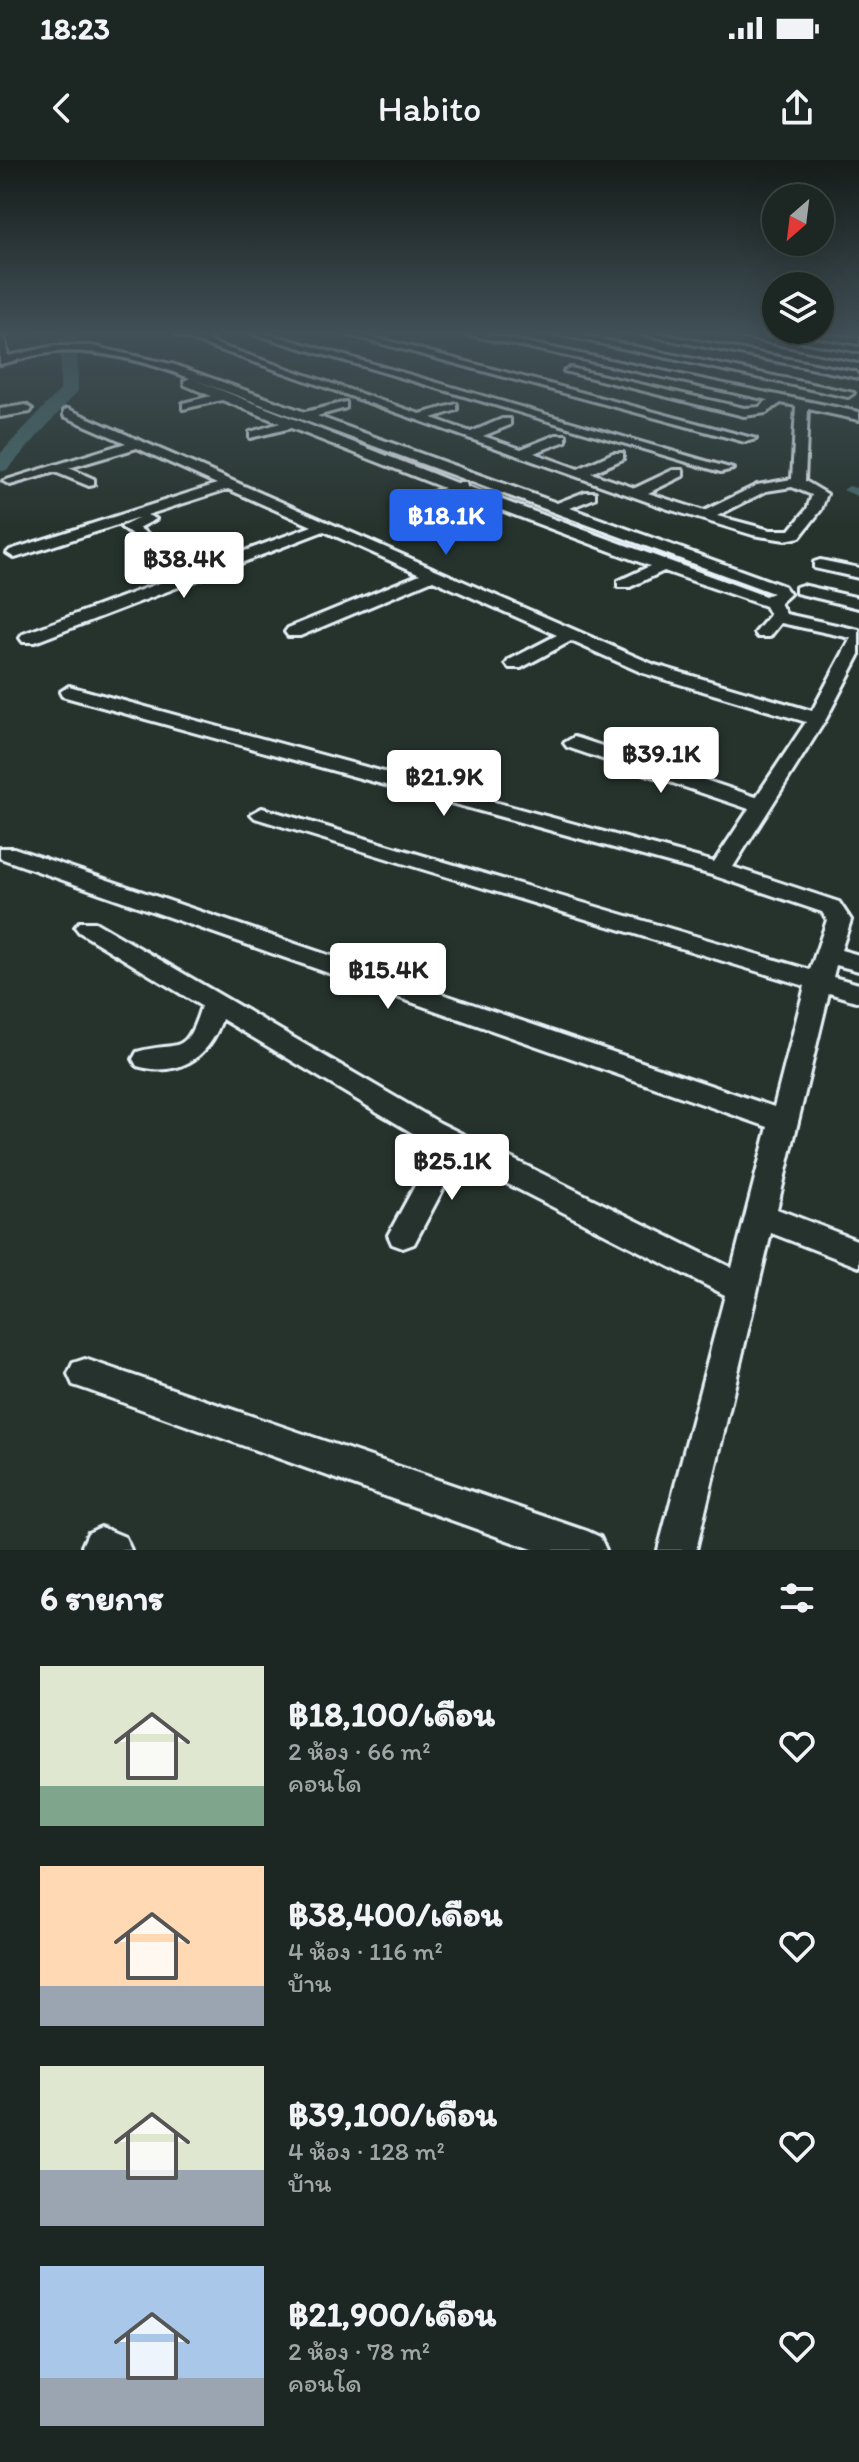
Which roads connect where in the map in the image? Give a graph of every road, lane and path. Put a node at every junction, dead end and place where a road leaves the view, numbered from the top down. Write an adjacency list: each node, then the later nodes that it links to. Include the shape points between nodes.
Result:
1 (213, 399): 15 (street)
2 (232, 399): 23 (street)
3 (250, 399): 23 (street)
4 (368, 399): 12 (street)
5 (386, 399): 12 (street)
6 (486, 399): 13 (street)
7 (506, 399): 13 (street)
8 (596, 399): 25 (street)
9 (688, 399): 11 (street, via 744,412 762,410)
10 (772, 399): 11 (street)
11 (777, 400): 16 (street)
12 (377, 402): 22 (street)
13 (497, 402): 31 (street)
14 (342, 405): 23 (street)
15 (187, 406)
16 (802, 406): 21 (street); 42 (street)
17 (453, 407): 22 (street)
18 (26, 409): 19 (street)
19 (0, 413)
20 (68, 413): 30 (street)
21 (859, 416)
22 (421, 418): 27 (street)
23 (299, 420): 26 (street); 38 (street); 43 (street)
24 (506, 422): 27 (street)
25 (712, 430): 29 (street); 31 (street)
26 (254, 435)
27 (471, 436): 32 (street)
28 (561, 438): 32 (street)
29 (750, 439)
30 (138, 444): 34 (street); 41 (street)
31 (666, 451): 35 (street)
32 (523, 453): 36 (street)
33 (618, 456): 36 (street)
34 (57, 468): 39 (street); 40 (street)
35 (726, 469)
36 (579, 473): 44 (street)
37 (678, 473): 44 (street)
38 (477, 480): 43 (street); 47 (street)
39 (10, 481)
40 (89, 482)
41 (233, 485): 49 (street); 50 (street, via 128,527); 51 (street)
42 (798, 486): 48 (street, via 753,489); 48 (street, via 814,490 820,498 791,537)
43 (457, 487): 46 (street); 52 (street)
44 (636, 493): 48 (street)
45 (590, 495): 47 (street)
46 (421, 501)
47 (556, 509): 58 (street, via 782,592)
48 (706, 516)
49 (325, 526): 55 (street); 64 (street)
50 (150, 542)
51 (15, 553)
52 (664, 565): 56 (street); 58 (street)
53 (820, 565): 54 (street)
54 (859, 573)
55 (433, 574): 61 (street); 63 (street)
56 (624, 584)
57 (802, 590): 59 (street)
58 (770, 601): 62 (street, via 778,615)
59 (859, 603)
60 (782, 618): 65 (street)
61 (294, 632)
62 (764, 633)
63 (572, 634): 66 (street); 68 (street, via 649,669)
64 (29, 638)
65 (858, 641): 68 (street)
66 (515, 664)
67 (69, 692): 73 (street)
68 (817, 719): 70 (street)
69 (574, 743): 70 (street)
70 (761, 806): 73 (street)
71 (262, 814): 76 (street)
72 (6, 853): 80 (street)
73 (720, 870): 76 (street, via 831,907 839,920)
74 (87, 927): 78 (street)
75 (859, 963): 76 (street)
76 (823, 968): 77 (street); 80 (street)
77 (859, 993)
78 (215, 1001): 79 (street, via 205,1036 191,1053 176,1060); 81 (street)
79 (146, 1059)
80 (785, 1122): 82 (street)
81 (453, 1143): 83 (street); 85 (street)
82 (761, 1216): 84 (street); 85 (street)
83 (403, 1235)
84 (859, 1254)
85 (743, 1289): 88 (street)
86 (85, 1374): 87 (street)
87 (587, 1550)
88 (677, 1550)

